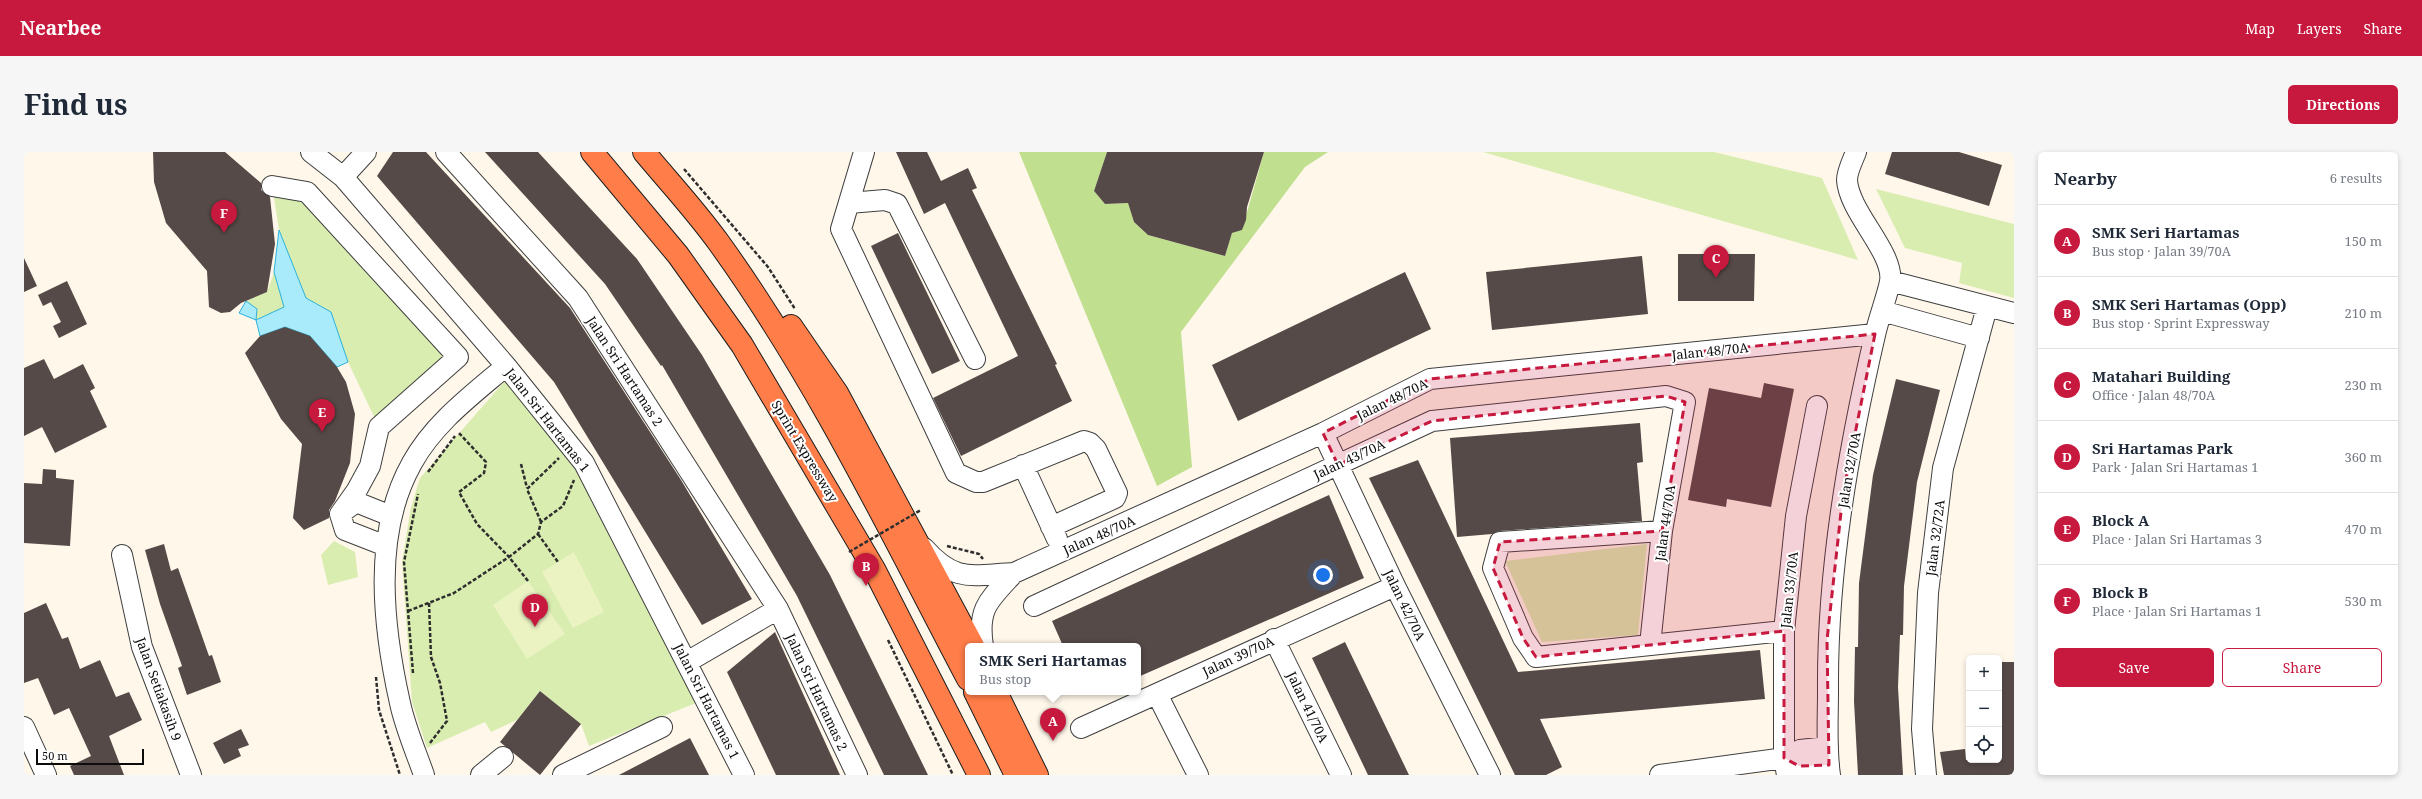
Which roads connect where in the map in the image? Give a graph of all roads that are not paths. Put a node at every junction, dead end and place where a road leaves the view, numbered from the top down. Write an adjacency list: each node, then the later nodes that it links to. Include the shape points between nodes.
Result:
1 (311, 152): 8 (street, Jalan Sri Hartamas 1)
2 (366, 152): 8 (street)
3 (446, 152): 36 (street, Jalan Sri Hartamas 2, via 578,298)
4 (592, 152): 42 (highway, Sprint Expressway, via 678,256 742,344 864,552)
5 (644, 152): 11 (highway)
6 (864, 152): 10 (street)
7 (1856, 152): 12 (street, Jalan 32/70A, via 1847,178 1856,206 1886,259)
8 (344, 177): 19 (street, Jalan Sri Hartamas 1)
9 (272, 186): 25 (street, via 307,192 458,356 379,426 370,466)
10 (849, 203): 18 (street, via 885,200 897,204); 23 (street, via 841,229 956,473 976,482 983,482)
11 (719, 243): 29 (highway, via 760,278 837,393); 44 (highway, via 792,353 867,487)
12 (1890, 281): 13 (street); 14 (street, Jalan 32/70A)
13 (1987, 307): 15 (street); 17 (street, Jalan 32/72A)
14 (1882, 311): 16 (street, Jalan 32/70A); 17 (street)
15 (2014, 313)
16 (1875, 334): 22 (street, Jalan 48/70A, via 1430,379); 52 (street, Jalan 32/70A, via 1842,502 1828,640)
17 (1979, 338): 69 (street, Jalan 32/72A, via 1943,468 1930,578 1922,729)
18 (975, 359)
19 (506, 366): 26 (street, via 446,418 427,441 411,464); 43 (street, Jalan Sri Hartamas 1, via 584,463)
20 (1685, 402): 24 (street, Jalan 43/70A, via 1666,396 1432,421); 28 (street, Jalan 44/70A)
21 (1816, 406): 37 (street, Jalan 33/70A, via 1796,516)
22 (1323, 433): 24 (street, Jalan 42/70A); 31 (street, Jalan 48/70A)
23 (1023, 464): 27 (street); 27 (street, via 1084,441 1096,449 1117,493 1115,498)
24 (1338, 464): 34 (street, Jalan 42/70A); 35 (street, Jalan 43/70A)
25 (340, 514): 26 (street, via 356,502); 30 (street, via 345,530)
26 (392, 516): 30 (street)
27 (1052, 527): 31 (street)
28 (1662, 531): 41 (street, Jalan 44/70A); 41 (street, via 1500,542 1492,568 1523,638 1536,657)
29 (918, 541): 33 (street, Jalan 48/70A, via 946,570 958,574); 39 (highway)
30 (386, 546): 56 (street, via 387,626 396,683 400,704)
31 (1062, 551): 33 (street, Jalan 48/70A)
32 (122, 555): 55 (street, Jalan Setiakasih 9, via 142,647)
33 (1014, 574): 40 (street, Jalan 48/70A, via 987,604 981,617)
34 (1395, 586): 38 (street, Jalan 39/70A); 67 (street, Jalan 42/70A)
35 (1034, 606)
36 (778, 609): 43 (street); 60 (street, Jalan Sri Hartamas 2)
37 (1784, 631): 41 (street); 53 (street, Jalan 33/70A)
38 (1274, 639): 45 (street, Jalan 39/70A); 66 (street, Jalan 41/70A)
39 (971, 643)
40 (983, 643)
41 (1650, 645)
42 (918, 656): 61 (highway); 62 (highway, Sprint Expressway)
43 (687, 662): 59 (street, Jalan Sri Hartamas 1)
44 (965, 672)
45 (1157, 694): 50 (street, Jalan 39/70A); 65 (street)
46 (976, 695): 63 (highway)
47 (997, 695): 64 (highway)
48 (24, 727): 54 (street)
49 (662, 727): 58 (street)
50 (1081, 728)
51 (503, 757): 57 (street)
52 (1829, 762): 53 (street, via 1800,750)
53 (1786, 767): 68 (street)
54 (46, 775)
55 (191, 775)
56 (424, 775)
57 (482, 775)
58 (562, 775)
59 (744, 775)
60 (857, 775)
61 (972, 775)
62 (978, 775)
63 (1016, 775)
64 (1037, 775)
65 (1198, 775)
66 (1341, 775)
67 (1490, 775)
68 (1660, 775)
69 (1926, 775)

